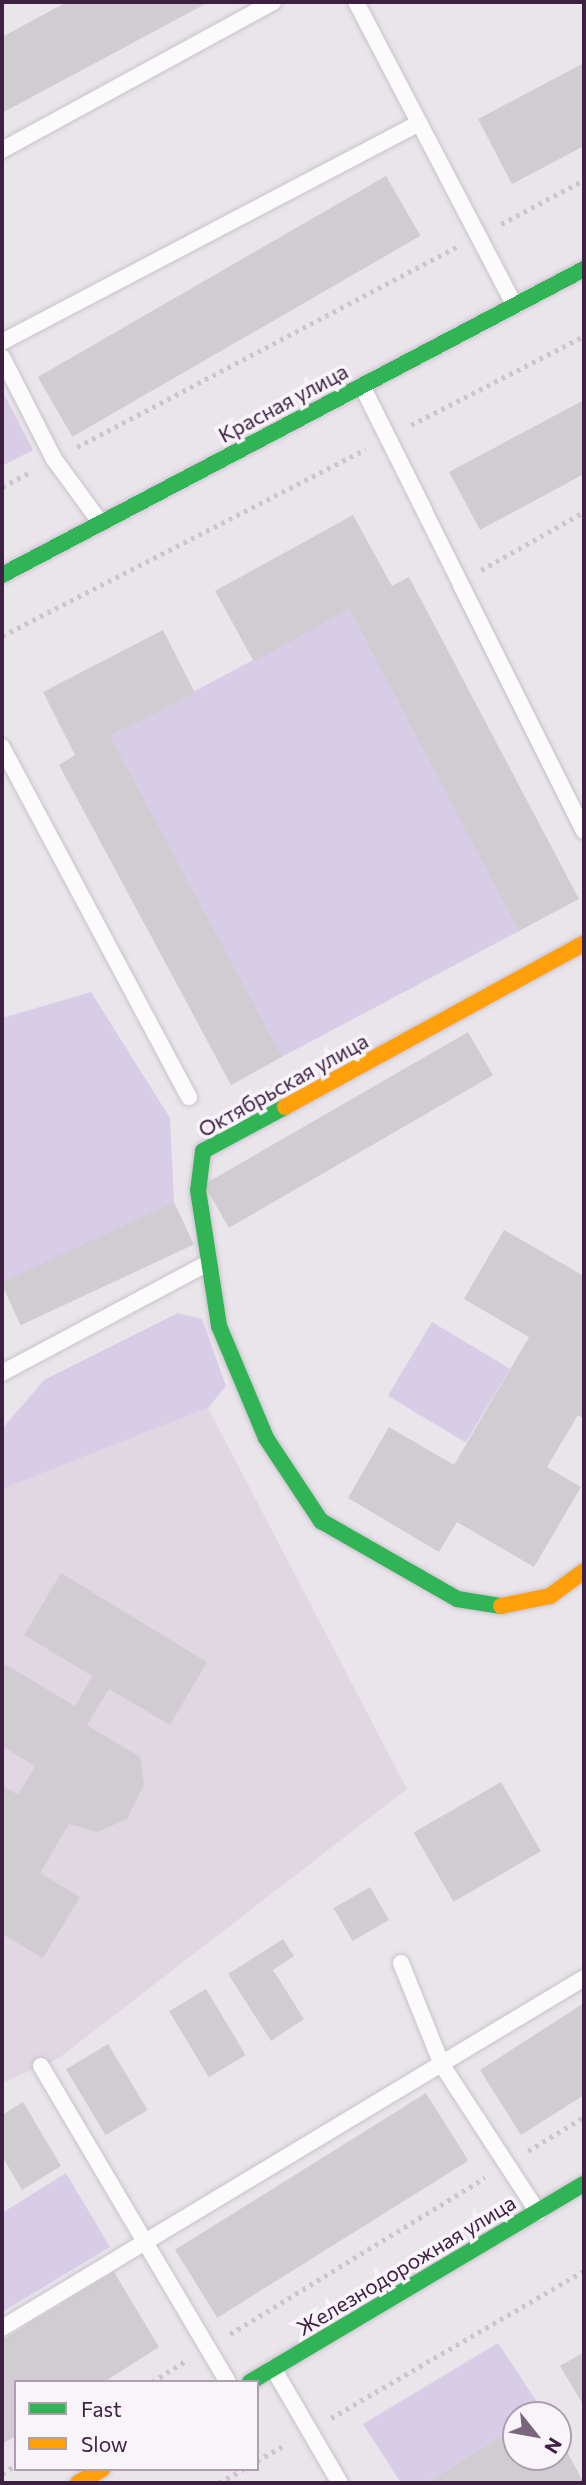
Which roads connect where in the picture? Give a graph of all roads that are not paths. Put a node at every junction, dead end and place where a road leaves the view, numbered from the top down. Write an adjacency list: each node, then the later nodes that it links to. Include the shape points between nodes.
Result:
1 (273, 2): 4 (lane)
2 (356, 2): 3 (lane)
3 (419, 123): 6 (lane); 7 (lane)
4 (2, 150)
5 (584, 269): 6 (street, Красная улица)
6 (515, 306): 9 (street, Красная улица)
7 (2, 342)
8 (2, 356): 10 (lane, via 54,459)
9 (362, 386): 10 (street, Красная улица); 13 (lane, via 463,580)
10 (101, 523): 11 (street, Красная улица)
11 (2, 575)
12 (2, 747): 15 (lane)
13 (584, 831)
14 (584, 943): 16 (street, Октябрьская улица, via 203,1151 198,1190)
15 (189, 1097)
16 (210, 1262): 17 (lane); 18 (street, Октябрьская улица, via 219,1326 266,1438 321,1521 402,1573 457,1599 496,1607 550,1596)
17 (2, 1373)
18 (584, 1571)
19 (401, 1963): 21 (lane)
20 (584, 1978): 21 (lane)
21 (442, 2065): 24 (lane); 25 (lane)
22 (41, 2066): 25 (lane)
23 (584, 2184): 24 (street, Железнодорожная улица)
24 (538, 2212): 27 (street, Железнодорожная улица)
25 (145, 2245): 26 (lane); 28 (lane)
26 (2, 2328)
27 (273, 2368): 29 (street, Железнодорожная улица); 32 (lane)
28 (227, 2380)
29 (253, 2380)
30 (99, 2471): 31 (street)
31 (78, 2483)
32 (340, 2483)

